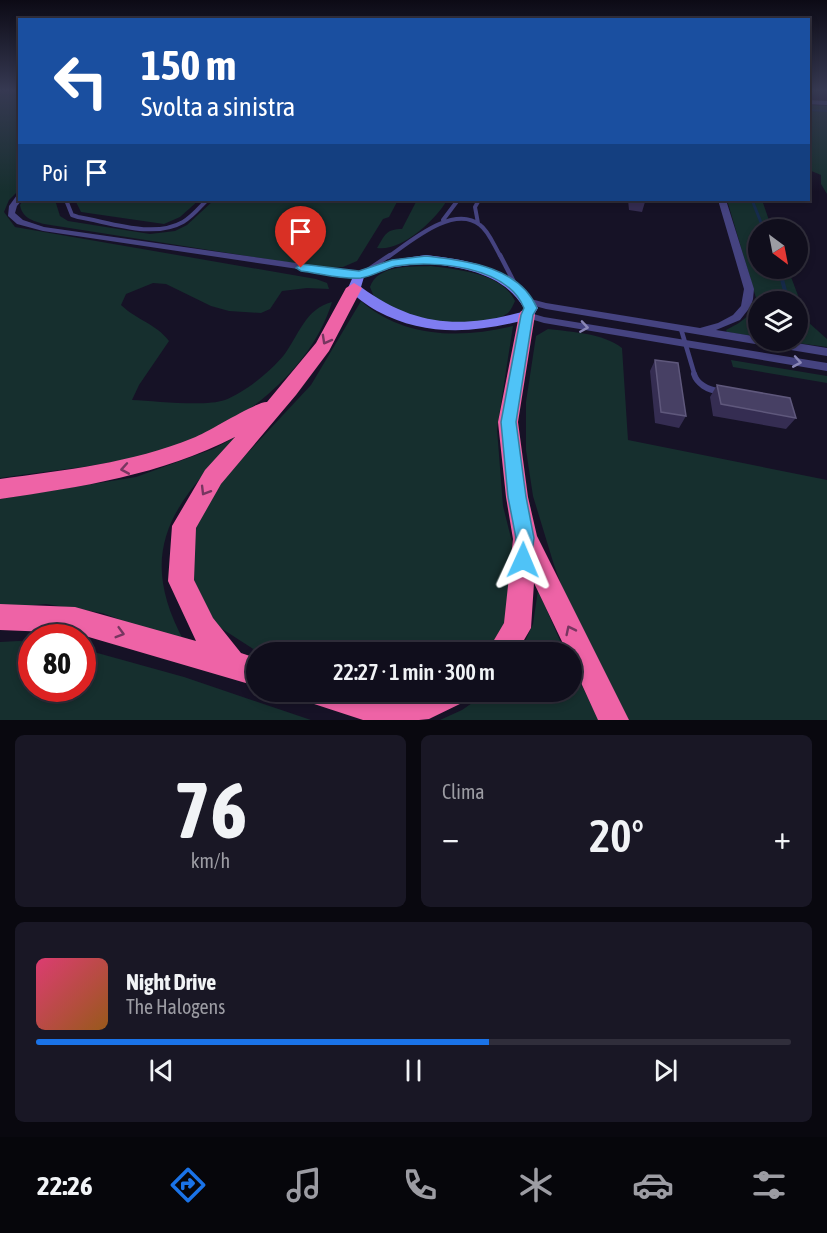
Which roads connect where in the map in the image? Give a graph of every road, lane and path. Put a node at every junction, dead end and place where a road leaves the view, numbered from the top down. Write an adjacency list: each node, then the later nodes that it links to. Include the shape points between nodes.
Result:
1 (18, 200): 9 (street, via 11,214 20,222 43,229)
2 (66, 201): 3 (lane, via 72,215 78,217 151,228 171,227 184,221)
3 (206, 201)
4 (457, 201): 7 (lane)
5 (478, 201): 8 (lane, via 475,207)
6 (722, 201): 13 (street, via 749,302 741,315 731,321)
7 (440, 223): 8 (lane, via 458,218); 9 (lane)
8 (478, 223): 10 (lane)
9 (357, 282): 10 (street, via 392,264 426,259 465,264 500,277); 11 (street, via 369,301 396,316 426,325 466,328 501,323); 17 (highway, one-way to 17, via 323,347)
10 (518, 290): 11 (street)
11 (527, 308): 12 (street, via 546,306); 14 (street, one-way to 14, via 544,320); 20 (highway, via 508,422)
12 (681, 328): 13 (street); 14 (lane)
13 (700, 331): 15 (street)
14 (685, 343): 16 (street, one-way to 16); 18 (lane, via 696,380 710,390)
15 (827, 352)
16 (827, 367)
17 (289, 390): 19 (highway, one-way to 19, via 242,424 177,455 141,466); 23 (highway, one-way to 23, via 213,477 184,526 181,580 203,628)
18 (730, 393)
19 (0, 489)
20 (525, 538): 22 (highway, via 517,628); 27 (highway, one-way to 20)
21 (0, 617): 23 (highway, one-way to 23, via 75,620)
22 (508, 642)
23 (244, 668)
24 (348, 702): 26 (highway)
25 (433, 702): 26 (highway)
26 (387, 715)
27 (614, 720)

